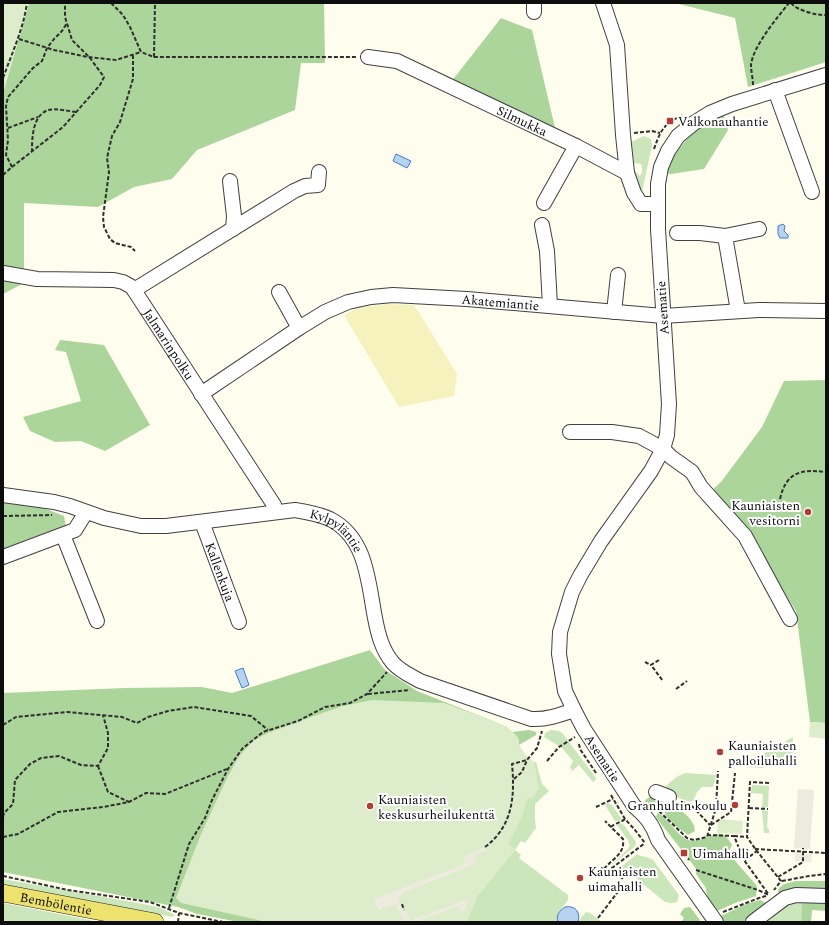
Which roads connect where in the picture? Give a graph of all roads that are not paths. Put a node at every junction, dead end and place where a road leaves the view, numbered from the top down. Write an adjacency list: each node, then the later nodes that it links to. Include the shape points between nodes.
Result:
1 (603, 3): 7 (street, via 617,45)
2 (368, 57): 5 (street, Silmukka, via 398,61)
3 (826, 75): 4 (street, Asematie)
4 (775, 90): 9 (street); 11 (street, Asematie, via 710,113 678,136 661,167)
5 (576, 146): 7 (street, Silmukka); 10 (street)
6 (319, 172): 13 (street, via 318,186 305,186 294,191)
7 (627, 173): 11 (street, via 641,204)
8 (230, 181): 13 (street)
9 (812, 192)
10 (544, 203)
11 (658, 204): 25 (street, Asematie)
12 (542, 225): 21 (street, via 547,251)
13 (233, 229): 19 (street)
14 (759, 229): 16 (street)
15 (677, 233): 16 (street)
16 (725, 236): 22 (street)
17 (3, 274): 19 (street, Jalmarinpolku, via 37,279 114,280 128,284)
18 (618, 275): 24 (street)
19 (134, 290): 27 (street, Jalmarinpolku)
20 (279, 292): 26 (street)
21 (550, 306): 24 (street, Akatemiantie); 26 (street, Akatemiantie, via 393,295 348,302)
22 (738, 311): 23 (street, Akatemiantie); 25 (street, Akatemiantie)
23 (826, 311)
24 (614, 312): 25 (street, Akatemiantie)
25 (663, 316): 29 (street, Asematie, via 669,404 667,435)
26 (299, 328): 27 (street, Akatemiantie)
27 (201, 394): 32 (street, Jalmarinpolku, via 274,505)
28 (570, 432): 29 (street, via 612,432 639,436)
29 (663, 449): 36 (street, via 692,472 701,487 745,536); 39 (street, Asematie, via 651,471 601,541 572,592 565,618 568,671)
30 (3, 495): 31 (street, Kylpyläntie, via 54,502)
31 (86, 512): 33 (street, Kylpyläntie, via 125,524 141,526); 34 (street, via 75,530)
32 (276, 512): 33 (street, Kylpyläntie); 39 (street, Kylpyläntie, via 295,510 331,520 347,532 357,544 364,560 383,649 393,663 406,674 531,719 548,719)
33 (202, 522): 38 (street, Kallenkuja)
34 (63, 535): 35 (street); 37 (street)
35 (3, 557)
36 (790, 619)
37 (97, 621)
38 (239, 622)
39 (574, 710): 44 (street, Asematie, via 634,806 645,815 654,828 652,842)
40 (3, 893): 42 (main road, Bembölentie)
41 (826, 896): 45 (street, via 796,895 785,898)
42 (129, 919): 43 (main road, Bembölentie)
43 (155, 922)
44 (716, 922)
45 (753, 922)

